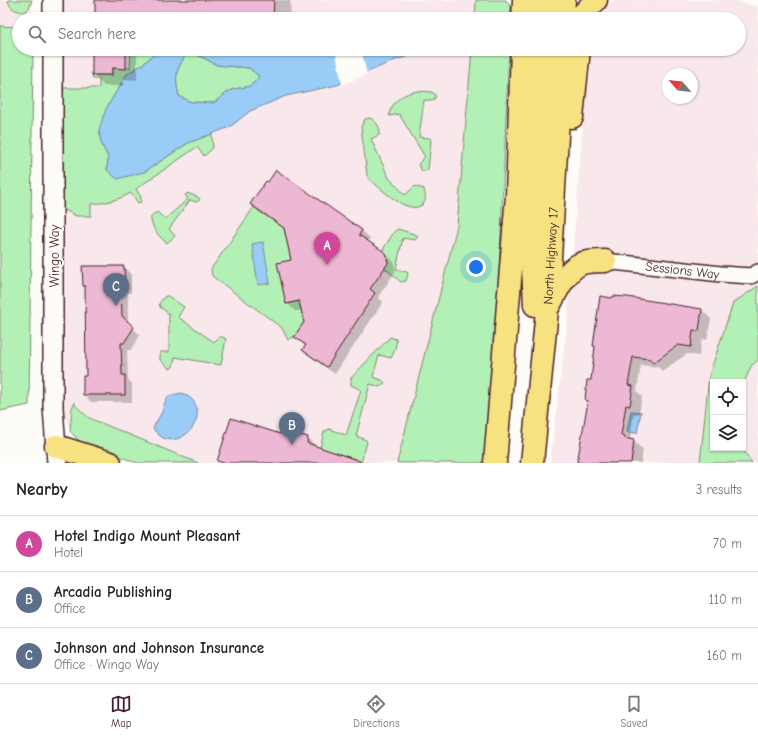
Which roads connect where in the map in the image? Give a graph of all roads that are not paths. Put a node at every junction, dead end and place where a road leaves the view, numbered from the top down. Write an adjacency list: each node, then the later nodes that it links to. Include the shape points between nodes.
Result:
1 (53, 0): 6 (street)
2 (524, 0): 7 (highway)
3 (544, 0): 8 (highway)
4 (564, 0): 9 (highway)
5 (596, 0): 10 (highway)
6 (53, 12)
7 (523, 12)
8 (543, 12)
9 (563, 12)
10 (585, 12)
11 (54, 56): 21 (street, Wingo Way, via 53,407)
12 (522, 56): 23 (highway, via 517,195)
13 (542, 56): 20 (highway, via 532,251)
14 (562, 56): 16 (highway, North Highway 17)
15 (577, 56): 16 (highway, via 566,175)
16 (553, 203): 19 (highway, North Highway 17)
17 (605, 261): 18 (street, Sessions Way, via 721,274 751,276); 19 (highway, via 581,263 572,270 565,277)
18 (758, 272)
19 (547, 310): 20 (highway, North Highway 17)
20 (540, 380): 24 (highway, North Highway 17)
21 (57, 455): 22 (highway)
22 (110, 463)
23 (495, 463)
24 (532, 463)

